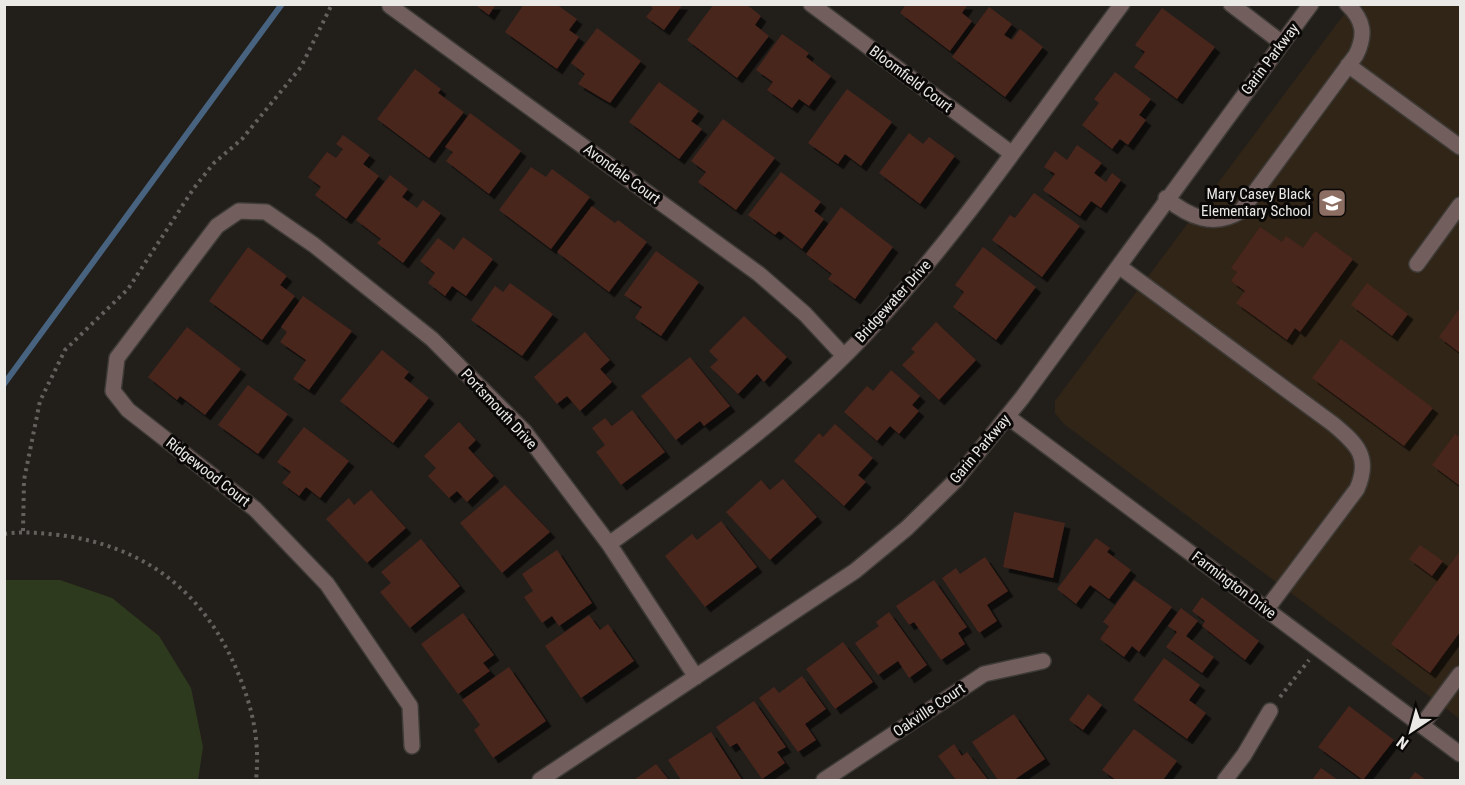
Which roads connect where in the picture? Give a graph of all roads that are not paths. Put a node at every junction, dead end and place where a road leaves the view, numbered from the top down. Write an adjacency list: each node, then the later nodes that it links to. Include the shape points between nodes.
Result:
1 (811, 4): 10 (street, Bloomfield Court)
2 (1122, 4): 10 (street, Bridgewater Drive)
3 (1231, 4): 7 (street)
4 (1311, 4): 7 (street, Garin Parkway)
5 (1347, 4): 8 (street, via 1361,23 1363,39)
6 (390, 6): 16 (street, Avondale Court, via 759,274)
7 (1282, 43): 11 (street, Garin Parkway)
8 (1348, 65): 9 (street); 11 (street, via 1241,211 1232,217 1208,220 1194,217)
9 (1461, 147)
10 (1011, 153): 16 (street, Bridgewater Drive, via 926,266)
11 (1166, 198): 15 (street, Garin Parkway)
12 (1461, 205): 14 (street)
13 (239, 211): 18 (street, Portsmouth Drive, via 266,212 432,339 524,431); 25 (street, Ridgewood Court, via 217,226 117,358 113,391 128,410 255,508 327,584 410,706)
14 (1417, 264)
15 (1119, 267): 17 (street, Garin Parkway); 19 (street, via 1333,424 1360,452 1363,471 1357,489)
16 (843, 356): 18 (street, Bridgewater Drive, via 795,402 710,471)
17 (1008, 417): 19 (street, Farmington Drive); 21 (street, Garin Parkway, via 955,481 908,528 855,571)
18 (609, 544): 21 (street, Portsmouth Drive)
19 (1266, 610): 24 (street, Farmington Drive)
20 (1044, 661): 28 (street, Oakville Court, via 984,674)
21 (696, 677): 27 (street, Garin Parkway)
22 (1459, 680): 24 (street)
23 (1269, 711): 29 (street)
24 (1422, 725): 26 (street, Farmington Drive)
25 (412, 746)
26 (1461, 753)
27 (540, 780)
28 (824, 780)
29 (1225, 780)

